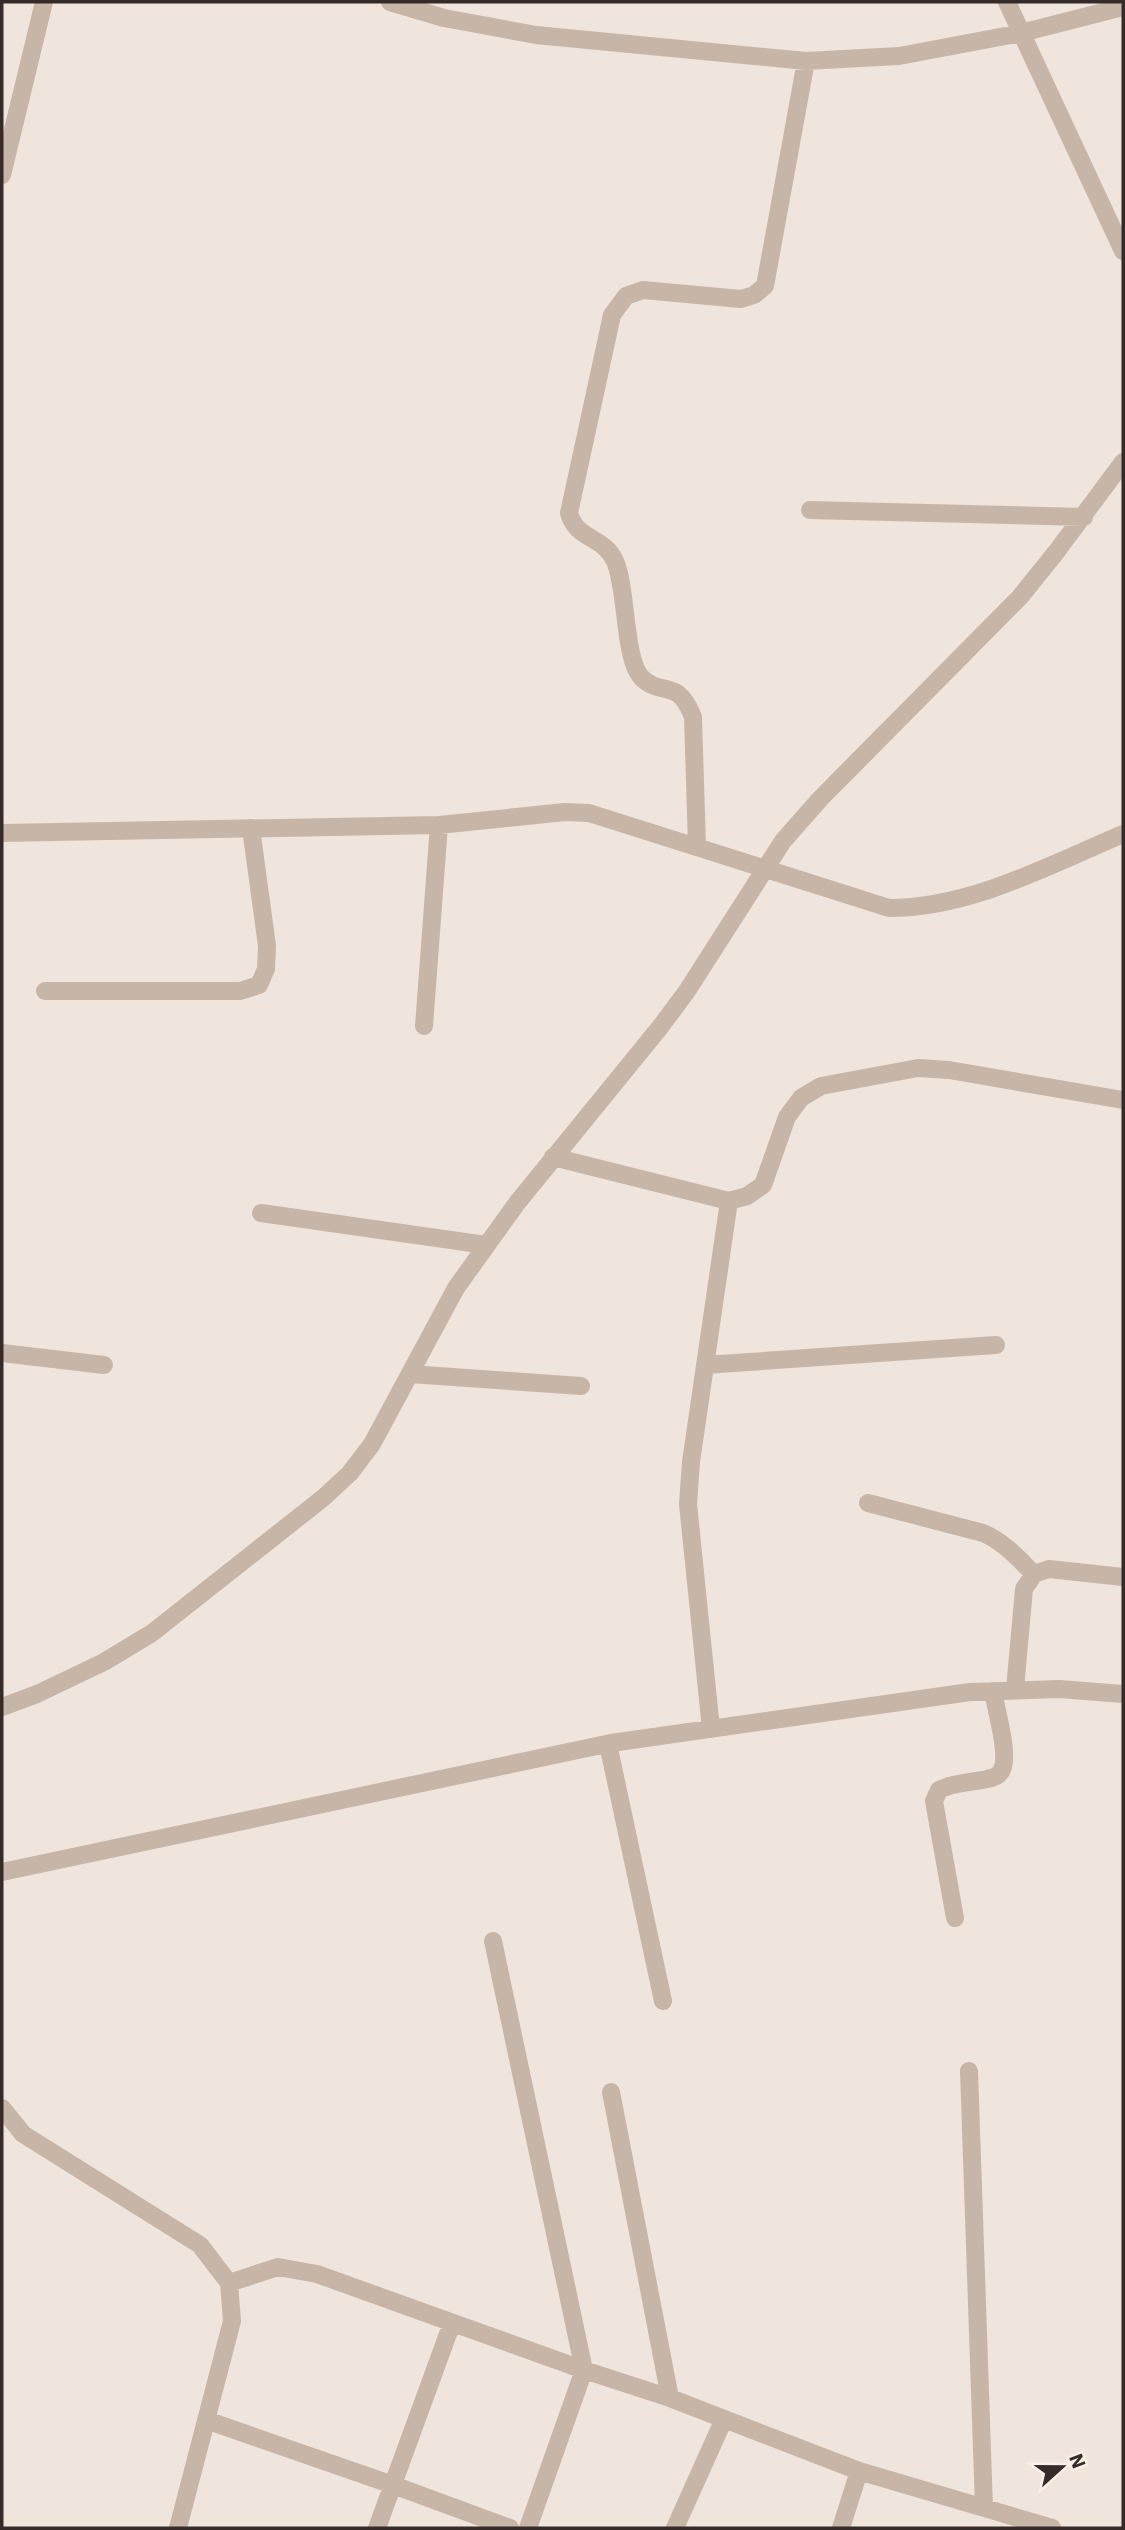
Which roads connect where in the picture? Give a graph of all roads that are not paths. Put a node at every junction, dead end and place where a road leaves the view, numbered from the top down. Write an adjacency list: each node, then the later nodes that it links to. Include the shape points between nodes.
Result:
1 (44, 2): 7 (street)
2 (390, 2): 6 (street, via 444,18 536,35)
3 (1007, 2): 5 (street)
4 (1123, 7): 5 (street)
5 (1021, 33): 6 (street, via 899,56); 8 (street)
6 (806, 61): 16 (street, via 765,286 741,299 643,289 626,296 612,315 569,513 579,532 603,545 615,559 633,662 641,677 674,690 687,701 693,717)
7 (2, 175)
8 (1123, 251)
9 (1123, 462): 11 (street)
10 (810, 510): 11 (street)
11 (1084, 517): 17 (street, via 1020,597 820,799 783,841)
12 (439, 825): 13 (street); 16 (street, via 565,811 589,813); 19 (street)
13 (251, 828): 14 (street); 18 (street, via 267,946 266,969 259,985 240,991)
14 (2, 833)
15 (1123, 834): 17 (street, via 985,891 915,908 889,908)
16 (697, 846): 17 (street)
17 (766, 869): 21 (street, via 674,1009)
18 (45, 992)
19 (424, 1026)
20 (1123, 1100): 22 (street, via 918,1068 821,1086 801,1098 787,1117 762,1185)
21 (553, 1157): 22 (street); 24 (street)
22 (729, 1201): 28 (street)
23 (261, 1213): 24 (street)
24 (486, 1245): 29 (street, via 456,1288)
25 (996, 1345): 28 (street)
26 (2, 1353): 27 (street)
27 (104, 1365)
28 (705, 1366): 38 (street, via 688,1504)
29 (410, 1374): 30 (street); 37 (street, via 372,1444 323,1498 152,1633 104,1662)
30 (581, 1386)
31 (868, 1503): 32 (street, via 983,1532)
32 (1034, 1574): 33 (street, via 1049,1569); 34 (street, via 1024,1589)
33 (1123, 1577)
34 (1014, 1689): 35 (street); 36 (street)
35 (993, 1691): 38 (street); 41 (street, via 1003,1752 999,1775 951,1784 939,1790 934,1801)
36 (1123, 1694)
37 (2, 1707)
38 (711, 1729): 39 (street)
39 (608, 1744): 40 (street); 43 (street)
40 (2, 1872)
41 (955, 1918)
42 (493, 1941): 49 (street)
43 (663, 2001)
44 (970, 2071): 55 (street)
45 (611, 2092): 50 (street)
46 (2, 2108): 47 (street, via 23,2134 200,2245)
47 (229, 2283): 48 (street, via 278,2267 317,2274); 52 (street, via 232,2321)
48 (452, 2323): 49 (street); 54 (street)
49 (584, 2370): 50 (street); 59 (street)
50 (670, 2398): 51 (street)
51 (724, 2419): 53 (street); 60 (street)
52 (206, 2420): 54 (street); 56 (street)
53 (859, 2470): 55 (street); 61 (street)
54 (393, 2484): 57 (street); 58 (street)
55 (984, 2508): 62 (street)
56 (178, 2528)
57 (377, 2528)
58 (510, 2528)
59 (528, 2528)
60 (675, 2528)
61 (841, 2528)
62 (1050, 2528)

